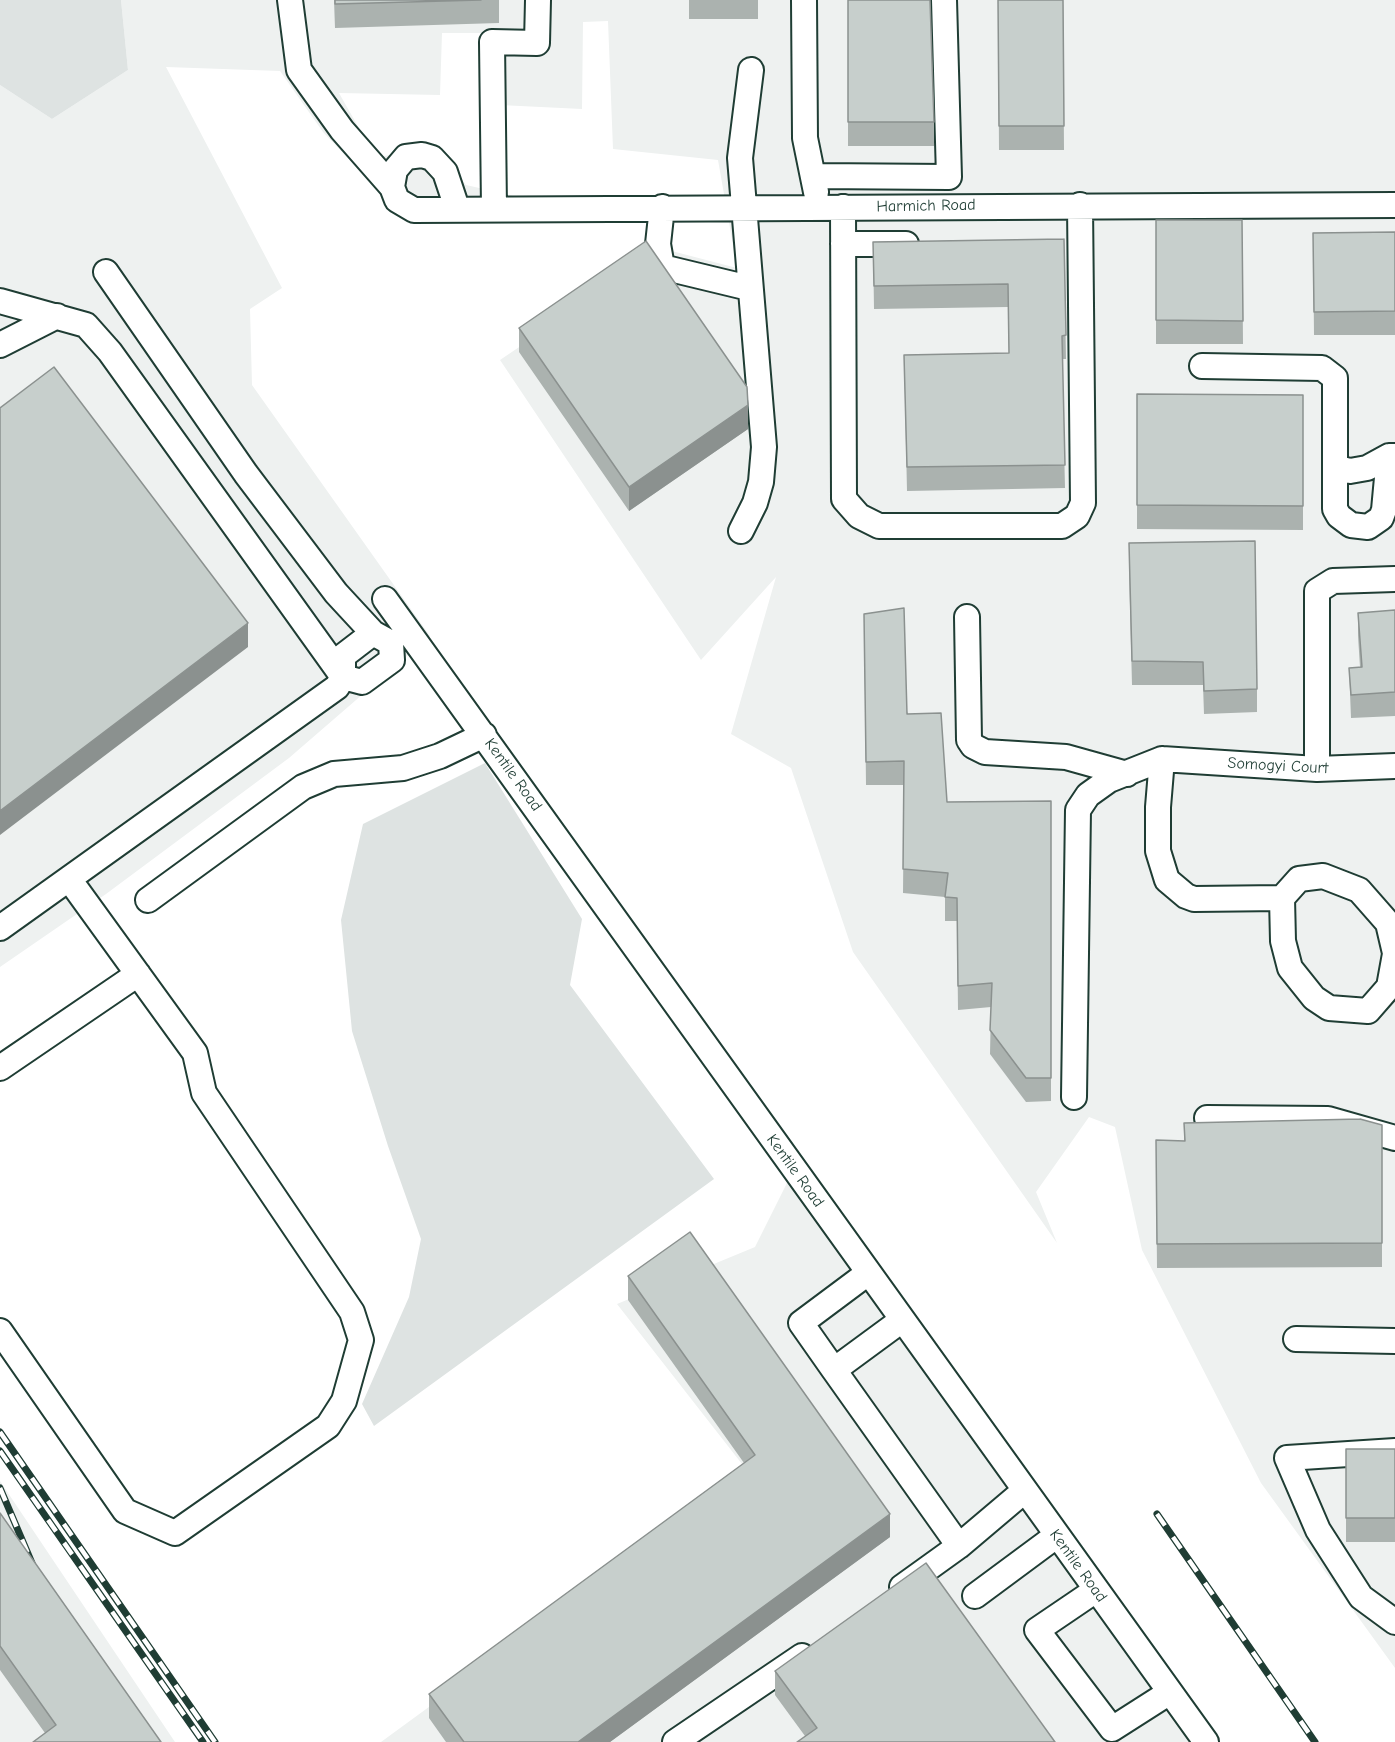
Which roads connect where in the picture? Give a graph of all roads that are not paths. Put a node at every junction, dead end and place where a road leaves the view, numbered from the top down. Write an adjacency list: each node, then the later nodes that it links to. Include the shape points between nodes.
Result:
1 (290, 0): 8 (street, Harmich Road, via 299,70 342,130)
2 (538, 0): 17 (street, via 537,43 492,42)
3 (804, 0): 6 (street, via 805,138)
4 (944, 0): 7 (street)
5 (751, 70): 14 (street, via 740,158)
6 (815, 176): 7 (street); 11 (street)
7 (949, 177): 12 (street)
8 (392, 187): 16 (street, Harmich Road, via 397,200 414,210); 16 (street, via 395,170 406,158 432,158 445,172)
9 (1080, 205): 10 (street, Harmich Road); 12 (street, Harmich Road); 18 (street, via 1069,242 1083,503 1077,516 1062,526 879,526 859,516 843,499)
10 (1395, 205)
11 (818, 206): 14 (street, Harmich Road); 15 (street, Harmich Road)
12 (948, 206): 15 (street, Harmich Road)
13 (662, 207): 14 (street, Harmich Road); 17 (street, Harmich Road); 21 (street, via 658,244 662,267)
14 (742, 207): 21 (street)
15 (843, 207): 18 (street)
16 (457, 208): 17 (street, Harmich Road)
17 (494, 208)
18 (843, 244): 19 (street)
19 (926, 244)
20 (106, 272): 32 (street, via 246,474 336,593)
21 (749, 288): 28 (street, via 764,447 761,482)
22 (0, 301): 23 (street)
23 (57, 315): 24 (street); 33 (street, via 86,325 110,352)
24 (0, 345)
25 (1202, 366): 27 (street, via 1322,368 1335,378)
26 (1392, 456): 27 (street, via 1367,468 1350,471); 27 (street, via 1384,510 1381,518 1368,527 1351,525 1335,509)
27 (1335, 467)
28 (741, 531)
29 (1395, 579): 37 (street, via 1333,581 1317,591)
30 (385, 599): 32 (street, Kentile Road)
31 (967, 617): 38 (street, via 969,740 973,746 985,752 1066,757)
32 (391, 636): 33 (street, via 343,656); 33 (street, via 392,660 362,682); 34 (street, Kentile Road)
33 (343, 677): 39 (street, via 338,687)
34 (484, 735): 41 (street, via 403,768 334,774 303,787); 49 (street, Kentile Road)
35 (1162, 759): 37 (street, Somogyi Court); 38 (street); 40 (street, via 1158,851 1167,880 1194,899)
36 (1395, 766): 37 (street, Somogyi Court)
37 (1317, 769)
38 (1127, 774): 46 (street, via 1109,780 1088,795 1078,810)
39 (69, 879): 42 (street); 44 (street)
40 (1282, 898): 43 (street, via 1299,879 1323,876 1359,890 1388,923); 43 (street, via 1283,941 1290,968 1314,998 1329,1008 1368,1011 1389,987)
41 (148, 900)
42 (0, 928)
43 (1395, 953)
44 (138, 975): 45 (street); 51 (street, via 195,1053 204,1093 352,1312 361,1340 344,1401 328,1426 175,1533 125,1511)
45 (0, 1068)
46 (1074, 1097)
47 (1207, 1118): 48 (street, via 1328,1119)
48 (1395, 1138)
49 (868, 1272): 50 (street, Kentile Road); 54 (street, via 801,1323)
50 (902, 1320): 54 (street); 56 (street, Kentile Road)
51 (0, 1331)
52 (1296, 1339): 53 (street)
53 (1395, 1341)
54 (834, 1370): 58 (street)
55 (1395, 1451): 62 (street, via 1287,1458 1318,1530 1361,1598)
56 (1024, 1491): 57 (street, Kentile Road); 58 (street)
57 (1056, 1536): 59 (street, Kentile Road); 60 (street)
58 (959, 1546): 61 (street)
59 (1096, 1590): 64 (street, Kentile Road); 64 (street, via 1036,1630 1112,1729)
60 (975, 1596)
61 (883, 1600)
62 (1395, 1622)
63 (822, 1642): 66 (street)
64 (1170, 1692): 65 (street, Kentile Road)
65 (1197, 1739)
66 (675, 1742)

